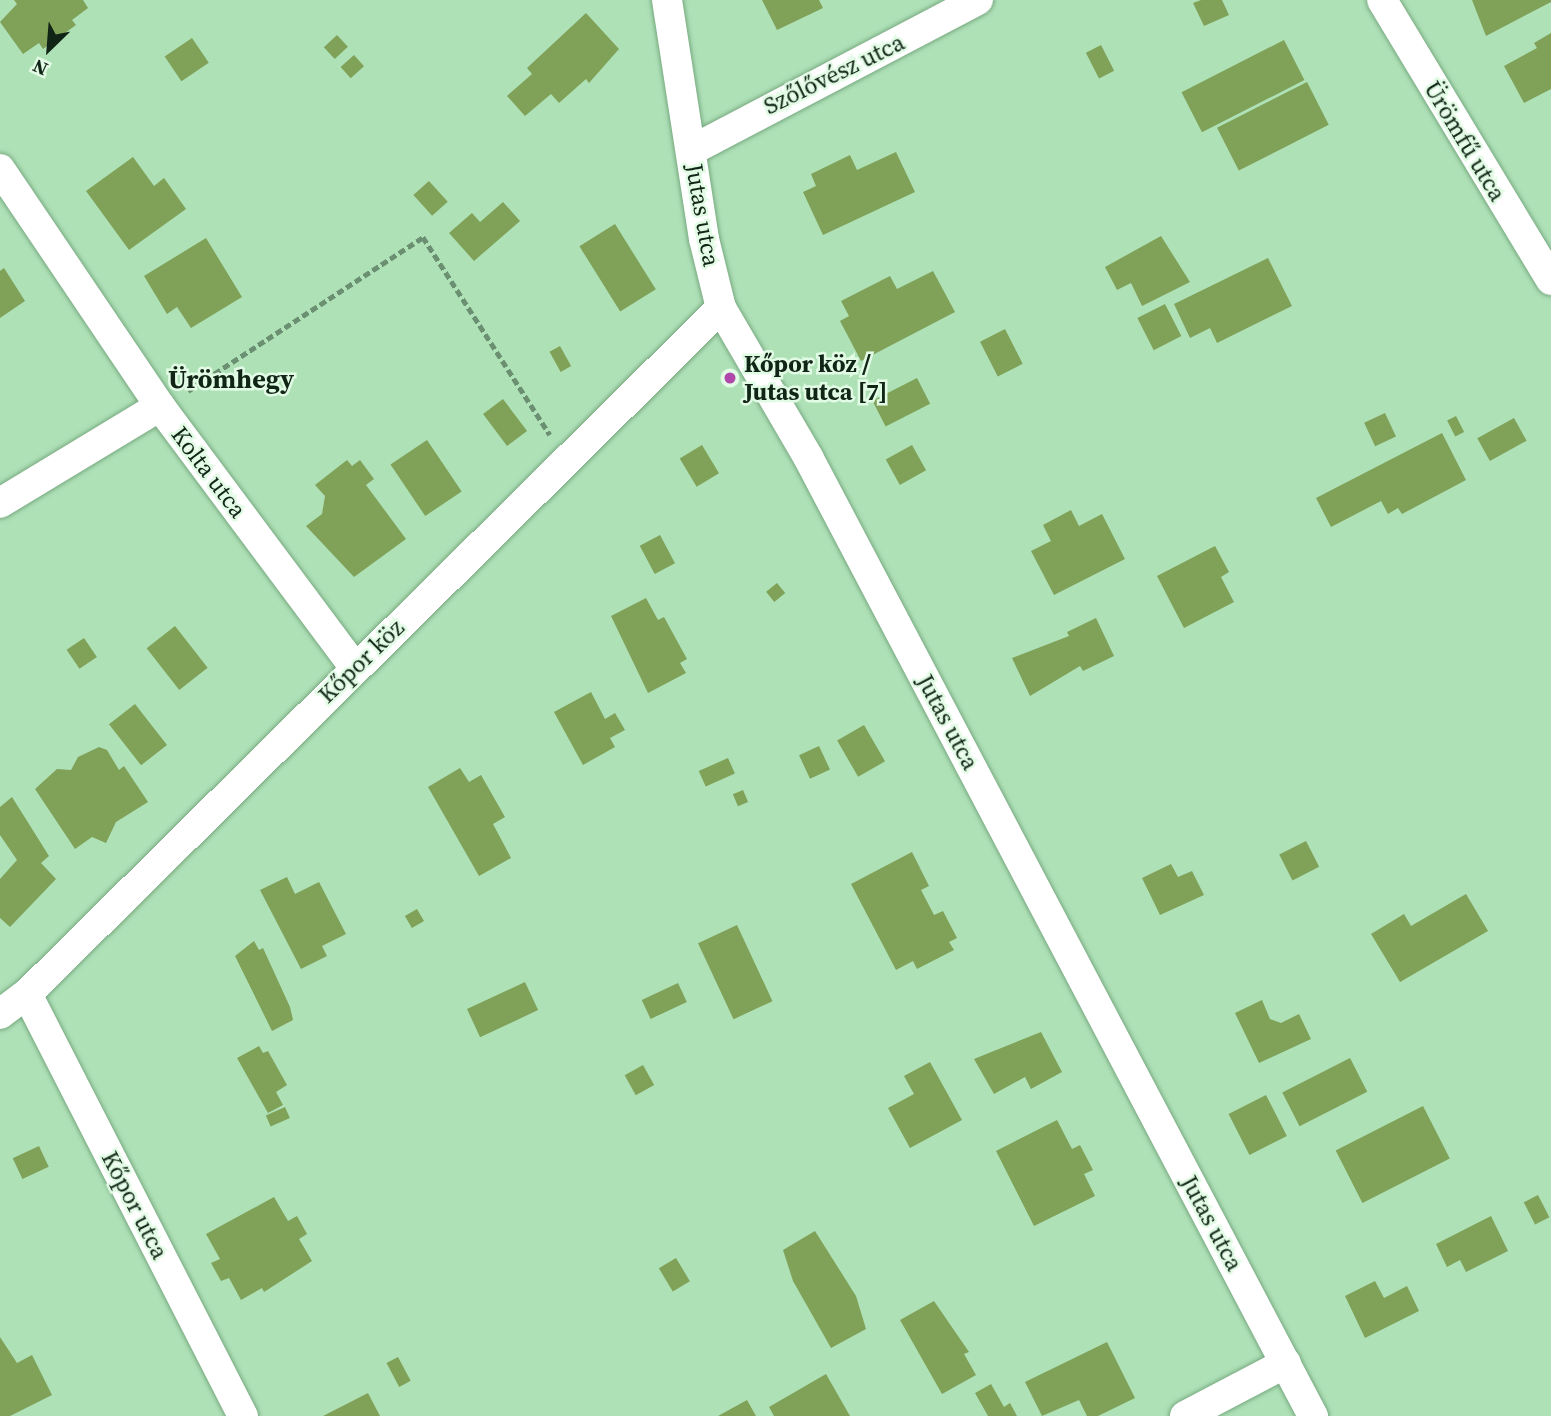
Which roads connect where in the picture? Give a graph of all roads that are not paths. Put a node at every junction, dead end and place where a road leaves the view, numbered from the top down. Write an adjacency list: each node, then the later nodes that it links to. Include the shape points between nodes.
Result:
1 (667, 0): 4 (street, Jutas utca)
2 (978, 0): 4 (street, Szőlővész utca)
3 (1382, 0): 6 (street, Ürömfű utca)
4 (692, 150): 7 (street, Jutas utca)
5 (0, 169): 8 (street, Kolta utca)
6 (1551, 281)
7 (721, 308): 10 (street, Kőpor köz); 13 (street, Jutas utca, via 808,457)
8 (161, 408): 9 (street); 10 (street, Kolta utca)
9 (0, 503)
10 (354, 667): 11 (street, Kőpor köz)
11 (27, 994): 12 (street, Kőpor köz); 14 (street, Kőpor utca)
12 (0, 1014)
13 (1286, 1363): 15 (street); 16 (street, Jutas utca)
14 (243, 1416)
15 (1185, 1416)
16 (1313, 1416)

